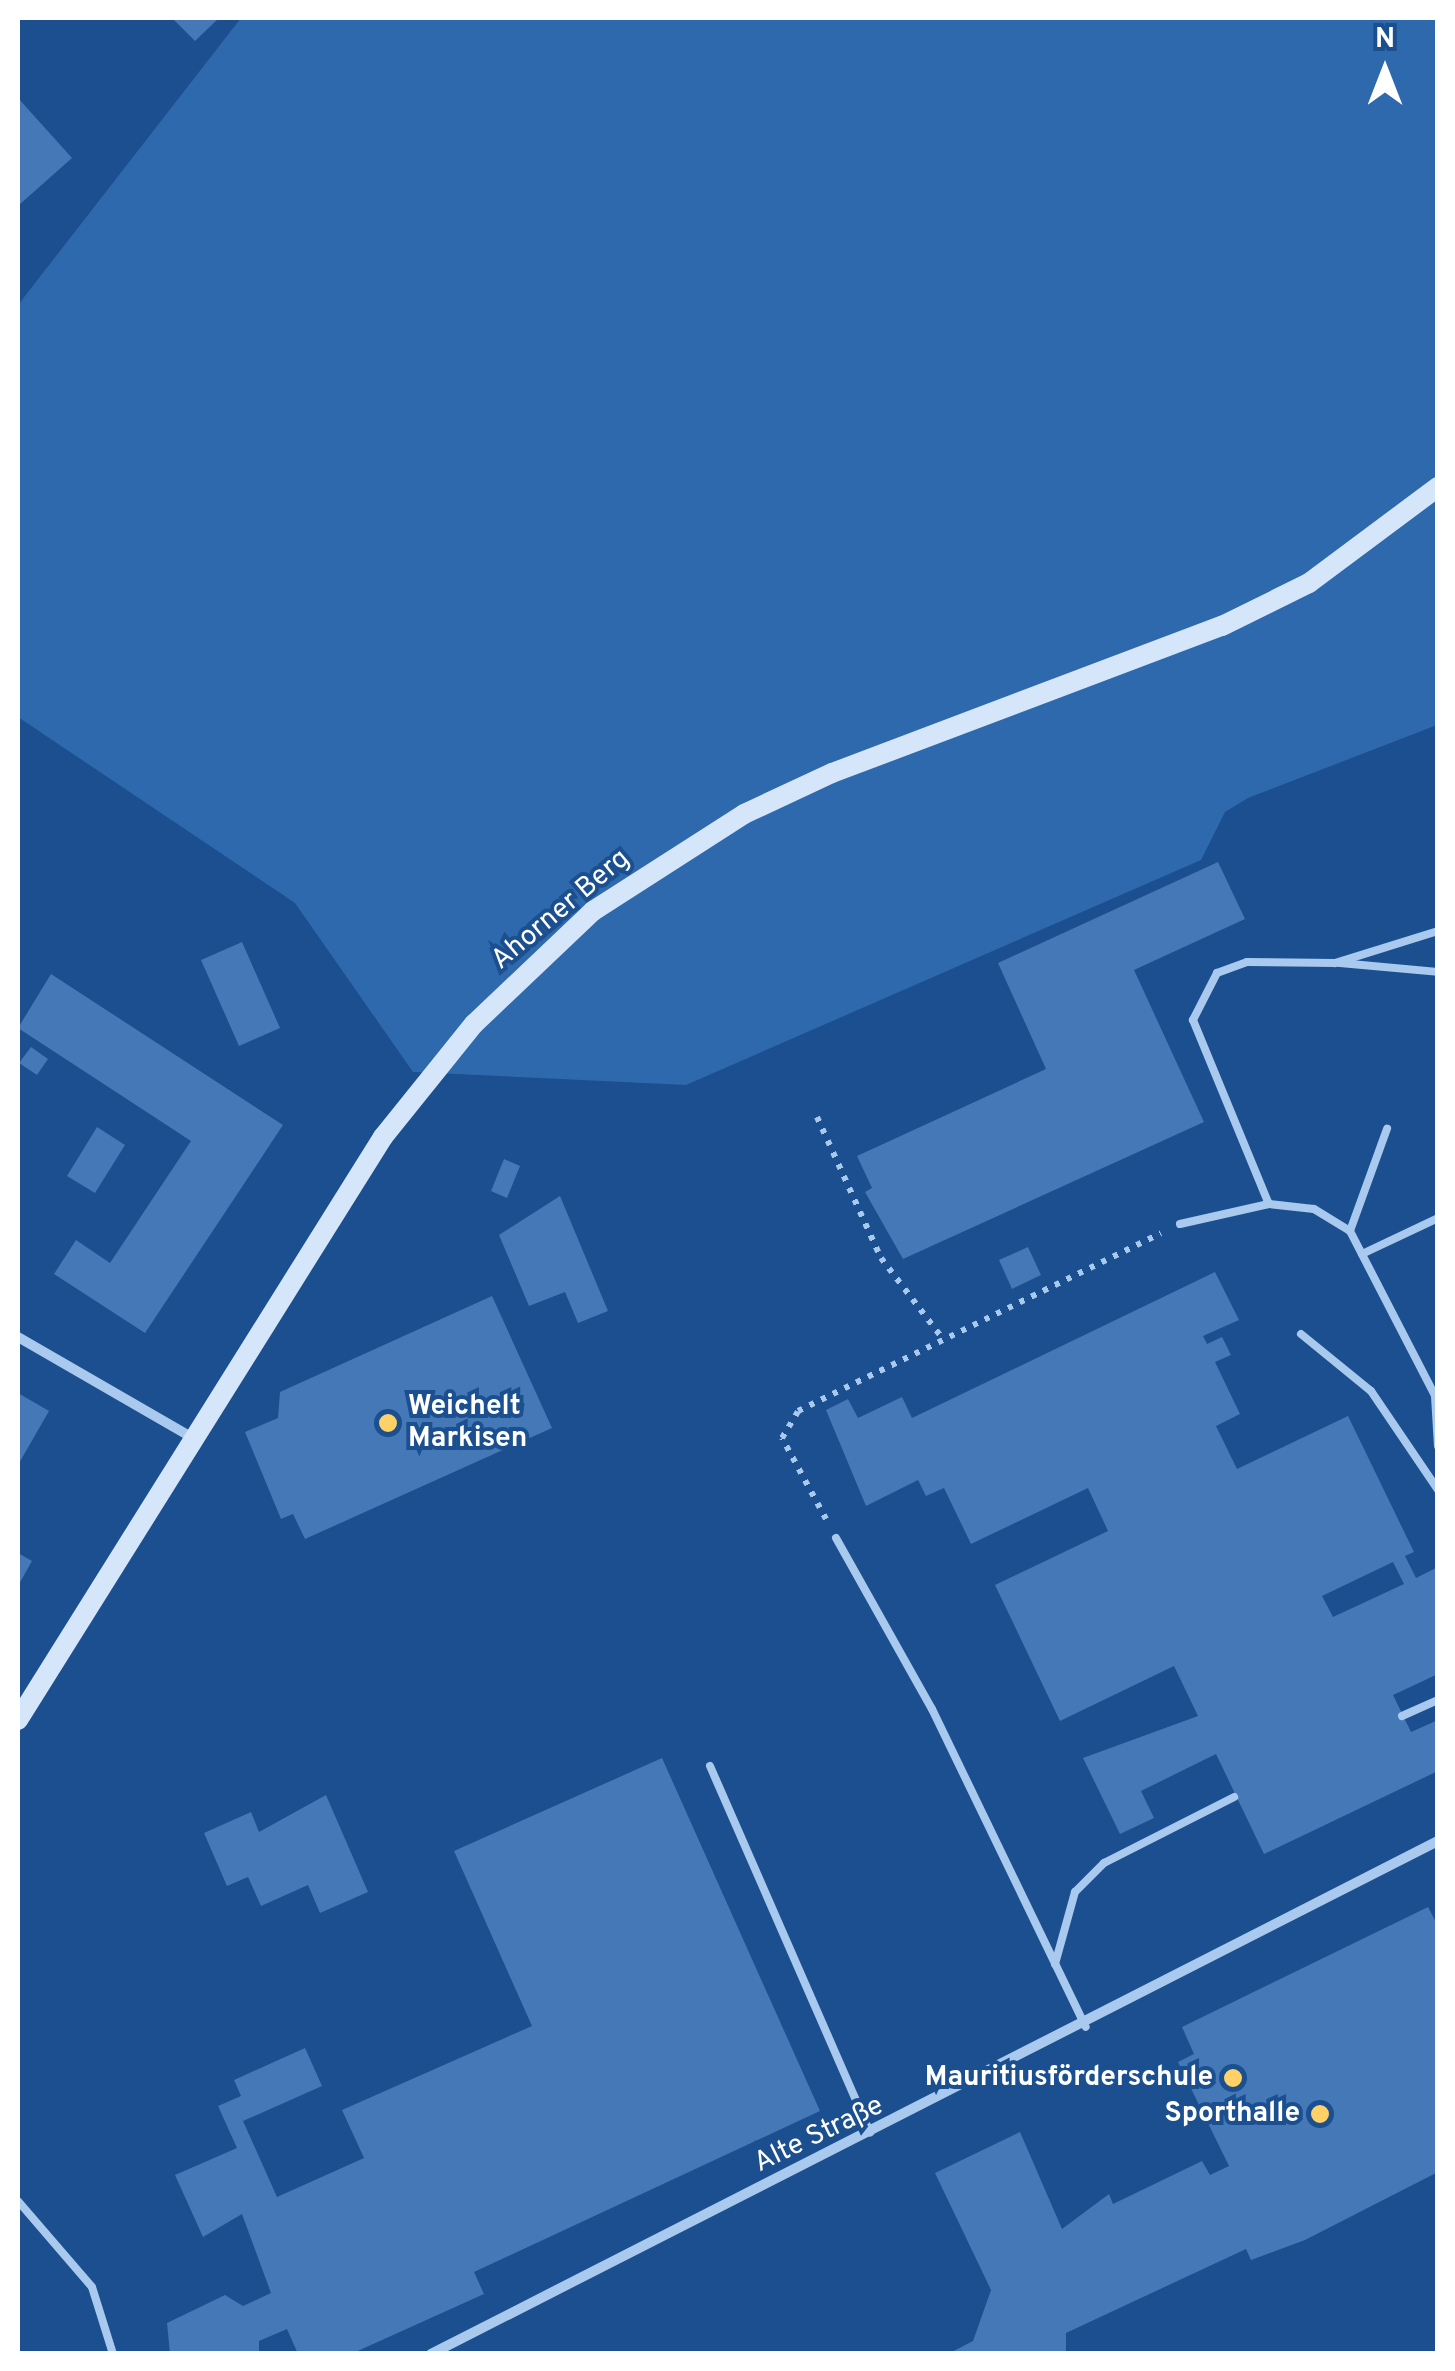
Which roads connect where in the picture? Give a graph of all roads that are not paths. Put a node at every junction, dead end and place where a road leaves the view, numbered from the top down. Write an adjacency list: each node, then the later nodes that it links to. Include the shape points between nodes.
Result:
1 (1438, 487): 13 (street, Ahorner Berg, via 1309,584 1222,626 832,772 744,814 594,911 474,1024 383,1138)
2 (1438, 931): 3 (lane)
3 (1336, 963): 4 (lane); 6 (lane, via 1247,962 1217,973 1198,996 1192,1020)
4 (1438, 972)
5 (1387, 1129): 9 (lane)
6 (1269, 1204): 8 (lane); 9 (lane, via 1314,1209)
7 (1438, 1218): 10 (lane)
8 (1180, 1224)
9 (1350, 1231): 10 (lane)
10 (1362, 1254): 14 (lane, via 1435,1396)
11 (1301, 1334): 15 (lane, via 1371,1391)
12 (18, 1337): 13 (street)
13 (191, 1437): 19 (street, Ahorner Berg)
14 (1438, 1446)
15 (1438, 1490)
16 (836, 1538): 23 (lane)
17 (1438, 1700): 18 (lane)
18 (1402, 1716)
19 (18, 1720)
20 (710, 1766): 25 (lane)
21 (1234, 1797): 23 (lane, via 1104,1864 1075,1892)
22 (1438, 1841): 24 (street, Alte Straße)
23 (1055, 1964): 24 (lane)
24 (1086, 2027): 25 (street, Alte Straße)
25 (870, 2134): 28 (street, Alte Straße)
26 (18, 2201): 27 (lane, via 92,2286)
27 (113, 2354)
28 (431, 2354)

